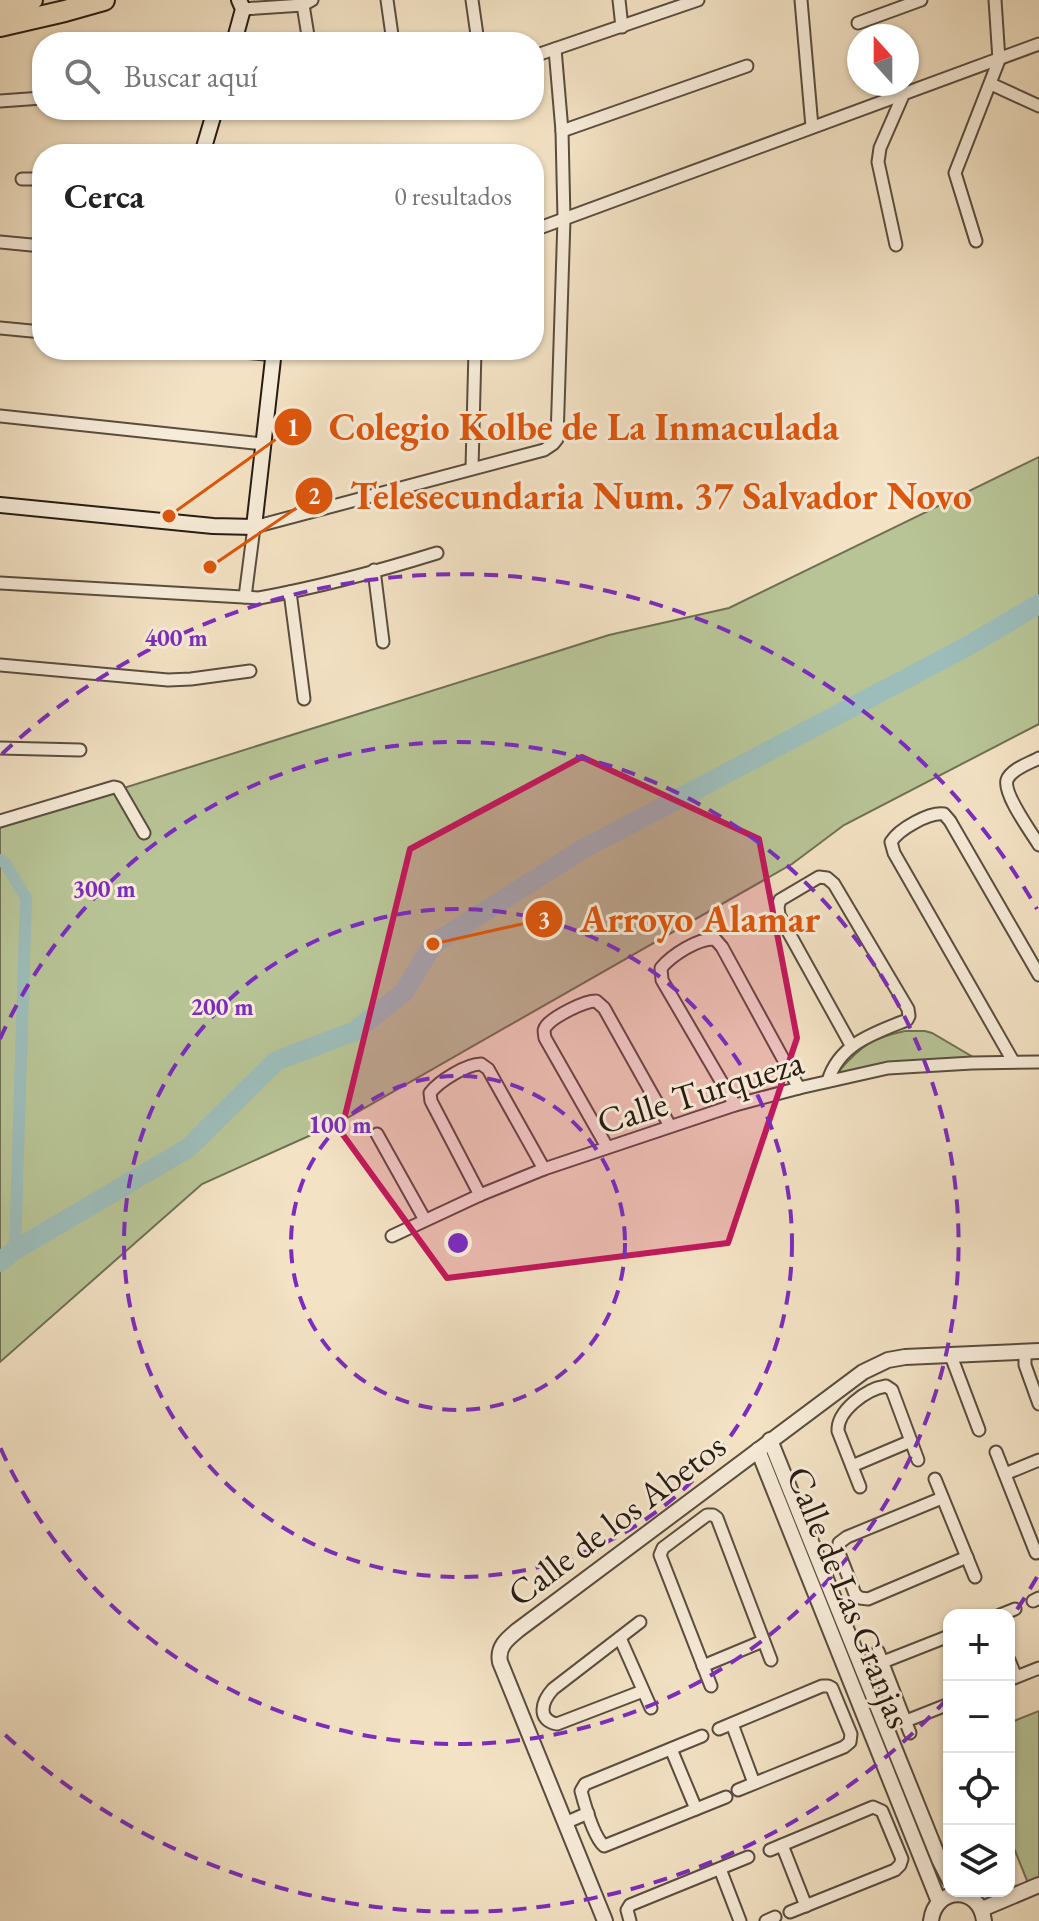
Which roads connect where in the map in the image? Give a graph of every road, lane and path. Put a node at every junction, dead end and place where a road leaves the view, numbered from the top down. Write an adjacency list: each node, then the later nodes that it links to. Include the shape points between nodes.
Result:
1 (33, 0): 12 (highway)
2 (104, 0): 14 (highway)
3 (387, 0): 18 (street)
4 (472, 0): 19 (street)
5 (619, 0): 15 (street)
6 (698, 0): 15 (street)
7 (801, 0): 33 (street)
8 (921, 0): 13 (street)
9 (995, 0): 23 (street)
10 (308, 2): 11 (street); 17 (street)
11 (241, 5): 16 (street)
12 (0, 9)
13 (858, 23)
14 (0, 26)
15 (622, 27): 21 (street)
16 (236, 32)
17 (309, 32)
18 (392, 32)
19 (477, 32)
20 (1039, 44): 23 (street)
21 (555, 49): 22 (street); 34 (street)
22 (544, 53)
23 (999, 60): 25 (street); 26 (street)
24 (747, 66): 34 (street)
25 (991, 84): 31 (street); 40 (street, via 955,173)
26 (919, 88)
27 (896, 96): 33 (street)
28 (903, 96): 43 (street, via 878,162)
29 (32, 99): 30 (street)
30 (0, 101)
31 (1039, 106)
32 (212, 120): 35 (street)
33 (812, 127): 38 (street)
34 (562, 131): 38 (street)
35 (205, 144)
36 (22, 179): 37 (street)
37 (32, 179)
38 (564, 219): 39 (street); 50 (street, via 557,439 544,450)
39 (544, 226)
40 (976, 241)
41 (0, 242): 42 (street)
42 (32, 245)
43 (896, 245)
44 (0, 328): 45 (street)
45 (32, 331)
46 (273, 360): 49 (street)
47 (475, 360): 50 (street)
48 (0, 416): 49 (street)
49 (263, 444): 52 (street)
50 (472, 468): 52 (street)
51 (0, 505): 52 (street)
52 (254, 527): 57 (street)
53 (437, 553): 54 (street)
54 (374, 570): 56 (street); 58 (street)
55 (0, 583): 57 (street)
56 (290, 592): 57 (street); 61 (street)
57 (245, 597)
58 (383, 642)
59 (0, 665): 60 (street, via 168,680)
60 (250, 671)
61 (304, 699)
62 (0, 748): 63 (street)
63 (80, 750)
64 (1039, 758): 67 (street, via 1007,781 1008,792)
65 (0, 821): 66 (street, via 114,787 121,790)
66 (144, 833)
67 (1039, 845)
68 (1039, 975): 70 (street, via 944,814 935,813 897,833 891,842 894,853)
69 (851, 1045): 69 (street, via 779,915 780,900 819,877 834,884 908,1009 907,1020); 72 (street)
70 (1013, 1061): 71 (street, Calle Turqueza); 72 (street, Calle Turqueza, via 888,1068)
71 (1039, 1062)
72 (828, 1081): 73 (street, Calle Turqueza)
73 (799, 1088): 74 (street, Calle Turqueza); 74 (street, via 722,947 706,938 669,958 661,968 662,980)
74 (735, 1105): 75 (street, Calle Turqueza)
75 (670, 1126): 77 (street, Calle Turqueza); 77 (street, via 604,1008 585,1001 548,1024 545,1038)
76 (377, 1134): 80 (street)
77 (607, 1147): 78 (street, Calle Turqueza)
78 (544, 1169): 79 (street, Calle Turqueza); 79 (street, via 488,1069 474,1064 436,1084 430,1093)
79 (480, 1195): 80 (street, Calle Turqueza)
80 (425, 1220): 81 (street, Calle Turqueza)
81 (392, 1236)
82 (1032, 1351): 83 (street, Calle de los Abetos); 85 (street, via 1025,1365)
83 (951, 1356): 84 (street, Calle de los Abetos, via 888,1360); 88 (street)
84 (846, 1384): 86 (street); 90 (street, Calle de los Abetos)
85 (1036, 1390): 87 (street)
86 (858, 1401): 89 (street, via 878,1387 889,1387); 94 (street, via 838,1423)
87 (1039, 1404)
88 (979, 1430)
89 (911, 1441): 92 (street); 94 (street)
90 (764, 1445): 99 (street, Calle de los Abetos); 106 (street, Calle de Las Granjas); 118 (street, Calle de Las Granjas)
91 (996, 1452): 95 (street)
92 (918, 1460)
93 (1039, 1460): 95 (street)
94 (852, 1466): 97 (street)
95 (1005, 1474): 100 (street)
96 (935, 1479): 98 (street)
97 (860, 1487)
98 (942, 1498): 103 (street); 104 (street, via 839,1543)
99 (674, 1513): 101 (street); 123 (street, Calle de los Abetos, via 503,1644 500,1662)
100 (1034, 1530): 102 (street)
101 (686, 1531): 110 (street, via 707,1515 717,1518); 112 (street, via 660,1555)
102 (1036, 1553)
103 (967, 1557): 104 (street, via 868,1599 855,1594); 105 (street)
104 (846, 1572): 106 (street)
105 (975, 1577)
106 (827, 1580): 118 (street, Calle de Las Granjas)
107 (640, 1622): 108 (street)
108 (620, 1638): 116 (street); 120 (street, via 553,1689)
109 (943, 1638): 117 (street, via 880,1657)
110 (763, 1641): 111 (street); 112 (street)
111 (771, 1660)
112 (703, 1666): 115 (street)
113 (1039, 1668): 114 (street)
114 (1015, 1678)
115 (711, 1686)
116 (643, 1691): 120 (street, via 557,1724 546,1718); 121 (street)
117 (895, 1693): 118 (street); 119 (street, via 908,1727)
118 (868, 1703): 122 (street); 134 (street, Calle de Las Granjas); 137 (street, Calle de Las Granjas)
119 (943, 1707)
120 (543, 1708): 123 (street)
121 (651, 1708)
122 (843, 1713): 124 (street, via 832,1688 822,1686); 128 (street, via 851,1734 844,1747)
123 (522, 1716): 133 (street, Calle de los Abetos)
124 (732, 1724): 125 (street); 128 (street)
125 (719, 1729)
126 (702, 1736): 127 (street)
127 (671, 1749): 131 (street); 132 (street, via 585,1784 581,1791)
128 (754, 1783): 129 (street)
129 (738, 1790)
130 (726, 1797): 131 (street)
131 (696, 1809): 132 (street, via 604,1846)
132 (588, 1813): 133 (street)
133 (565, 1823): 146 (street, Calle de los Abetos)
134 (910, 1827): 135 (street); 142 (street, Calle de Las Granjas)
135 (892, 1835): 143 (street, via 902,1859 895,1870); 143 (street, via 882,1811 873,1807 776,1847)
136 (748, 1857): 138 (street)
137 (943, 1867)
138 (720, 1869): 147 (street, via 630,1905); 148 (street)
139 (1039, 1885): 145 (street)
140 (947, 1897): 142 (street)
141 (968, 1897): 145 (street)
142 (939, 1902): 149 (street)
143 (806, 1906): 144 (street)
144 (790, 1912)
145 (983, 1915)
146 (605, 1921)
147 (630, 1921)
148 (740, 1921)
149 (931, 1921)

